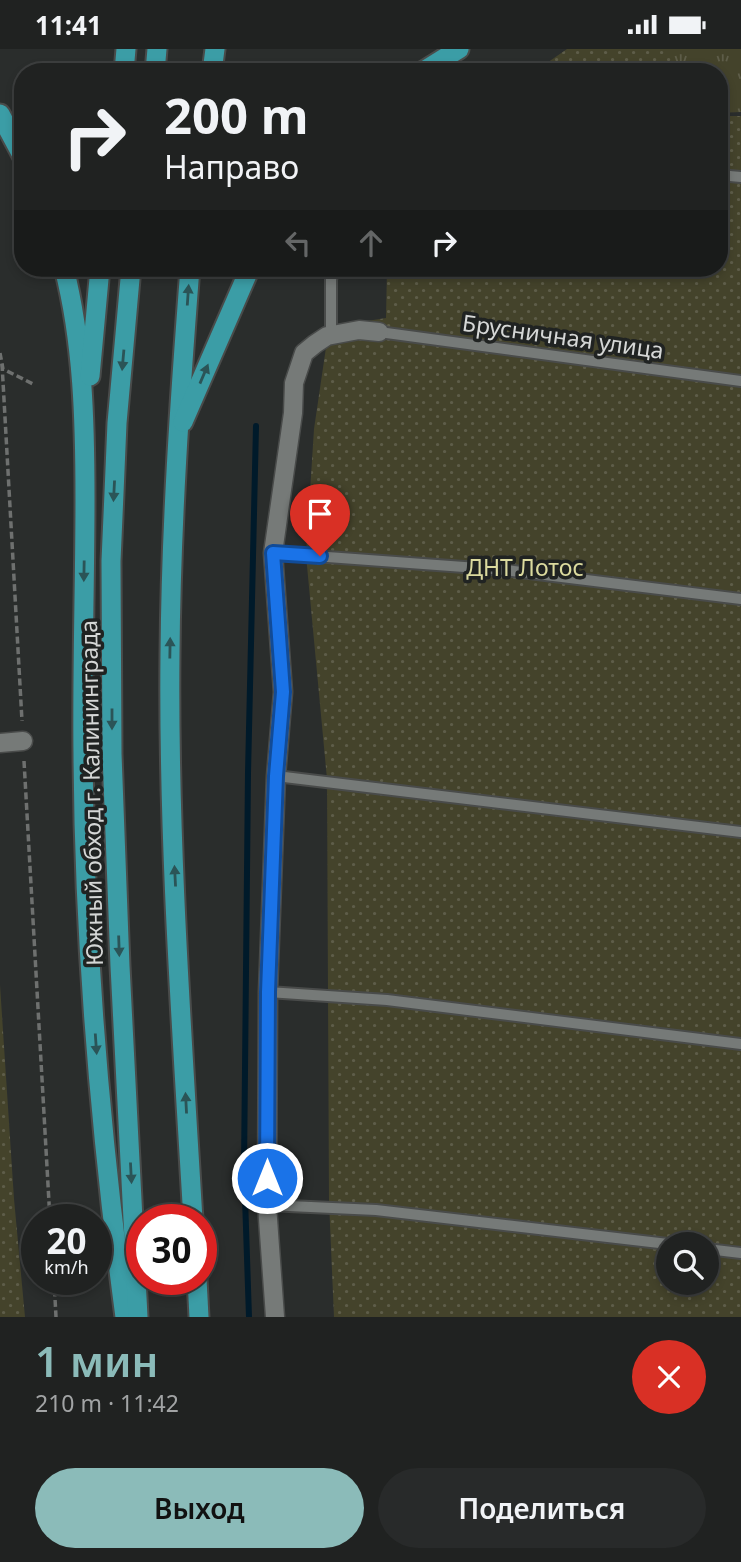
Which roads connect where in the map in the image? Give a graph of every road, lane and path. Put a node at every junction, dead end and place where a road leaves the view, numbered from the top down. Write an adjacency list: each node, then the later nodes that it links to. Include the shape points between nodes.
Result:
1 (458, 49): 2 (highway)
2 (436, 63)
3 (0, 114): 4 (highway)
4 (14, 140)
5 (66, 277): 17 (highway)
6 (99, 277): 17 (highway)
7 (130, 277): 37 (highway, Южный обход г. Калининграда, one-way to 37, via 111,561 112,754)
8 (189, 277): 18 (highway, one-way to 8)
9 (246, 277): 18 (highway, one-way to 9)
10 (332, 277): 12 (lane)
11 (379, 332): 12 (street); 15 (lane, Брусничная улица)
12 (331, 335): 19 (street, via 304,353 294,383)
13 (0, 352): 14 (path)
14 (2, 365): 16 (path); 21 (path)
15 (741, 381)
16 (33, 384)
17 (85, 430): 36 (highway, one-way to 36, via 83,780 88,918 100,1105)
18 (177, 436): 28 (highway, one-way to 18, via 171,770)
19 (273, 553): 20 (lane, via 505,570); 23 (street, via 283,692)
20 (741, 599)
21 (23, 741): 22 (street); 27 (path)
22 (0, 743)
23 (276, 776): 24 (lane); 25 (street)
24 (741, 832)
25 (268, 992): 26 (lane, via 387,1000); 29 (street)
26 (741, 1044)
27 (50, 1204)
28 (192, 1204)
29 (267, 1205): 30 (lane, via 376,1210); 39 (street)
30 (656, 1243)
31 (719, 1250): 32 (lane)
32 (741, 1253)
33 (55, 1295): 35 (path)
34 (198, 1295): 38 (highway)
35 (56, 1317)
36 (125, 1317)
37 (138, 1317)
38 (199, 1317)
39 (275, 1317)

